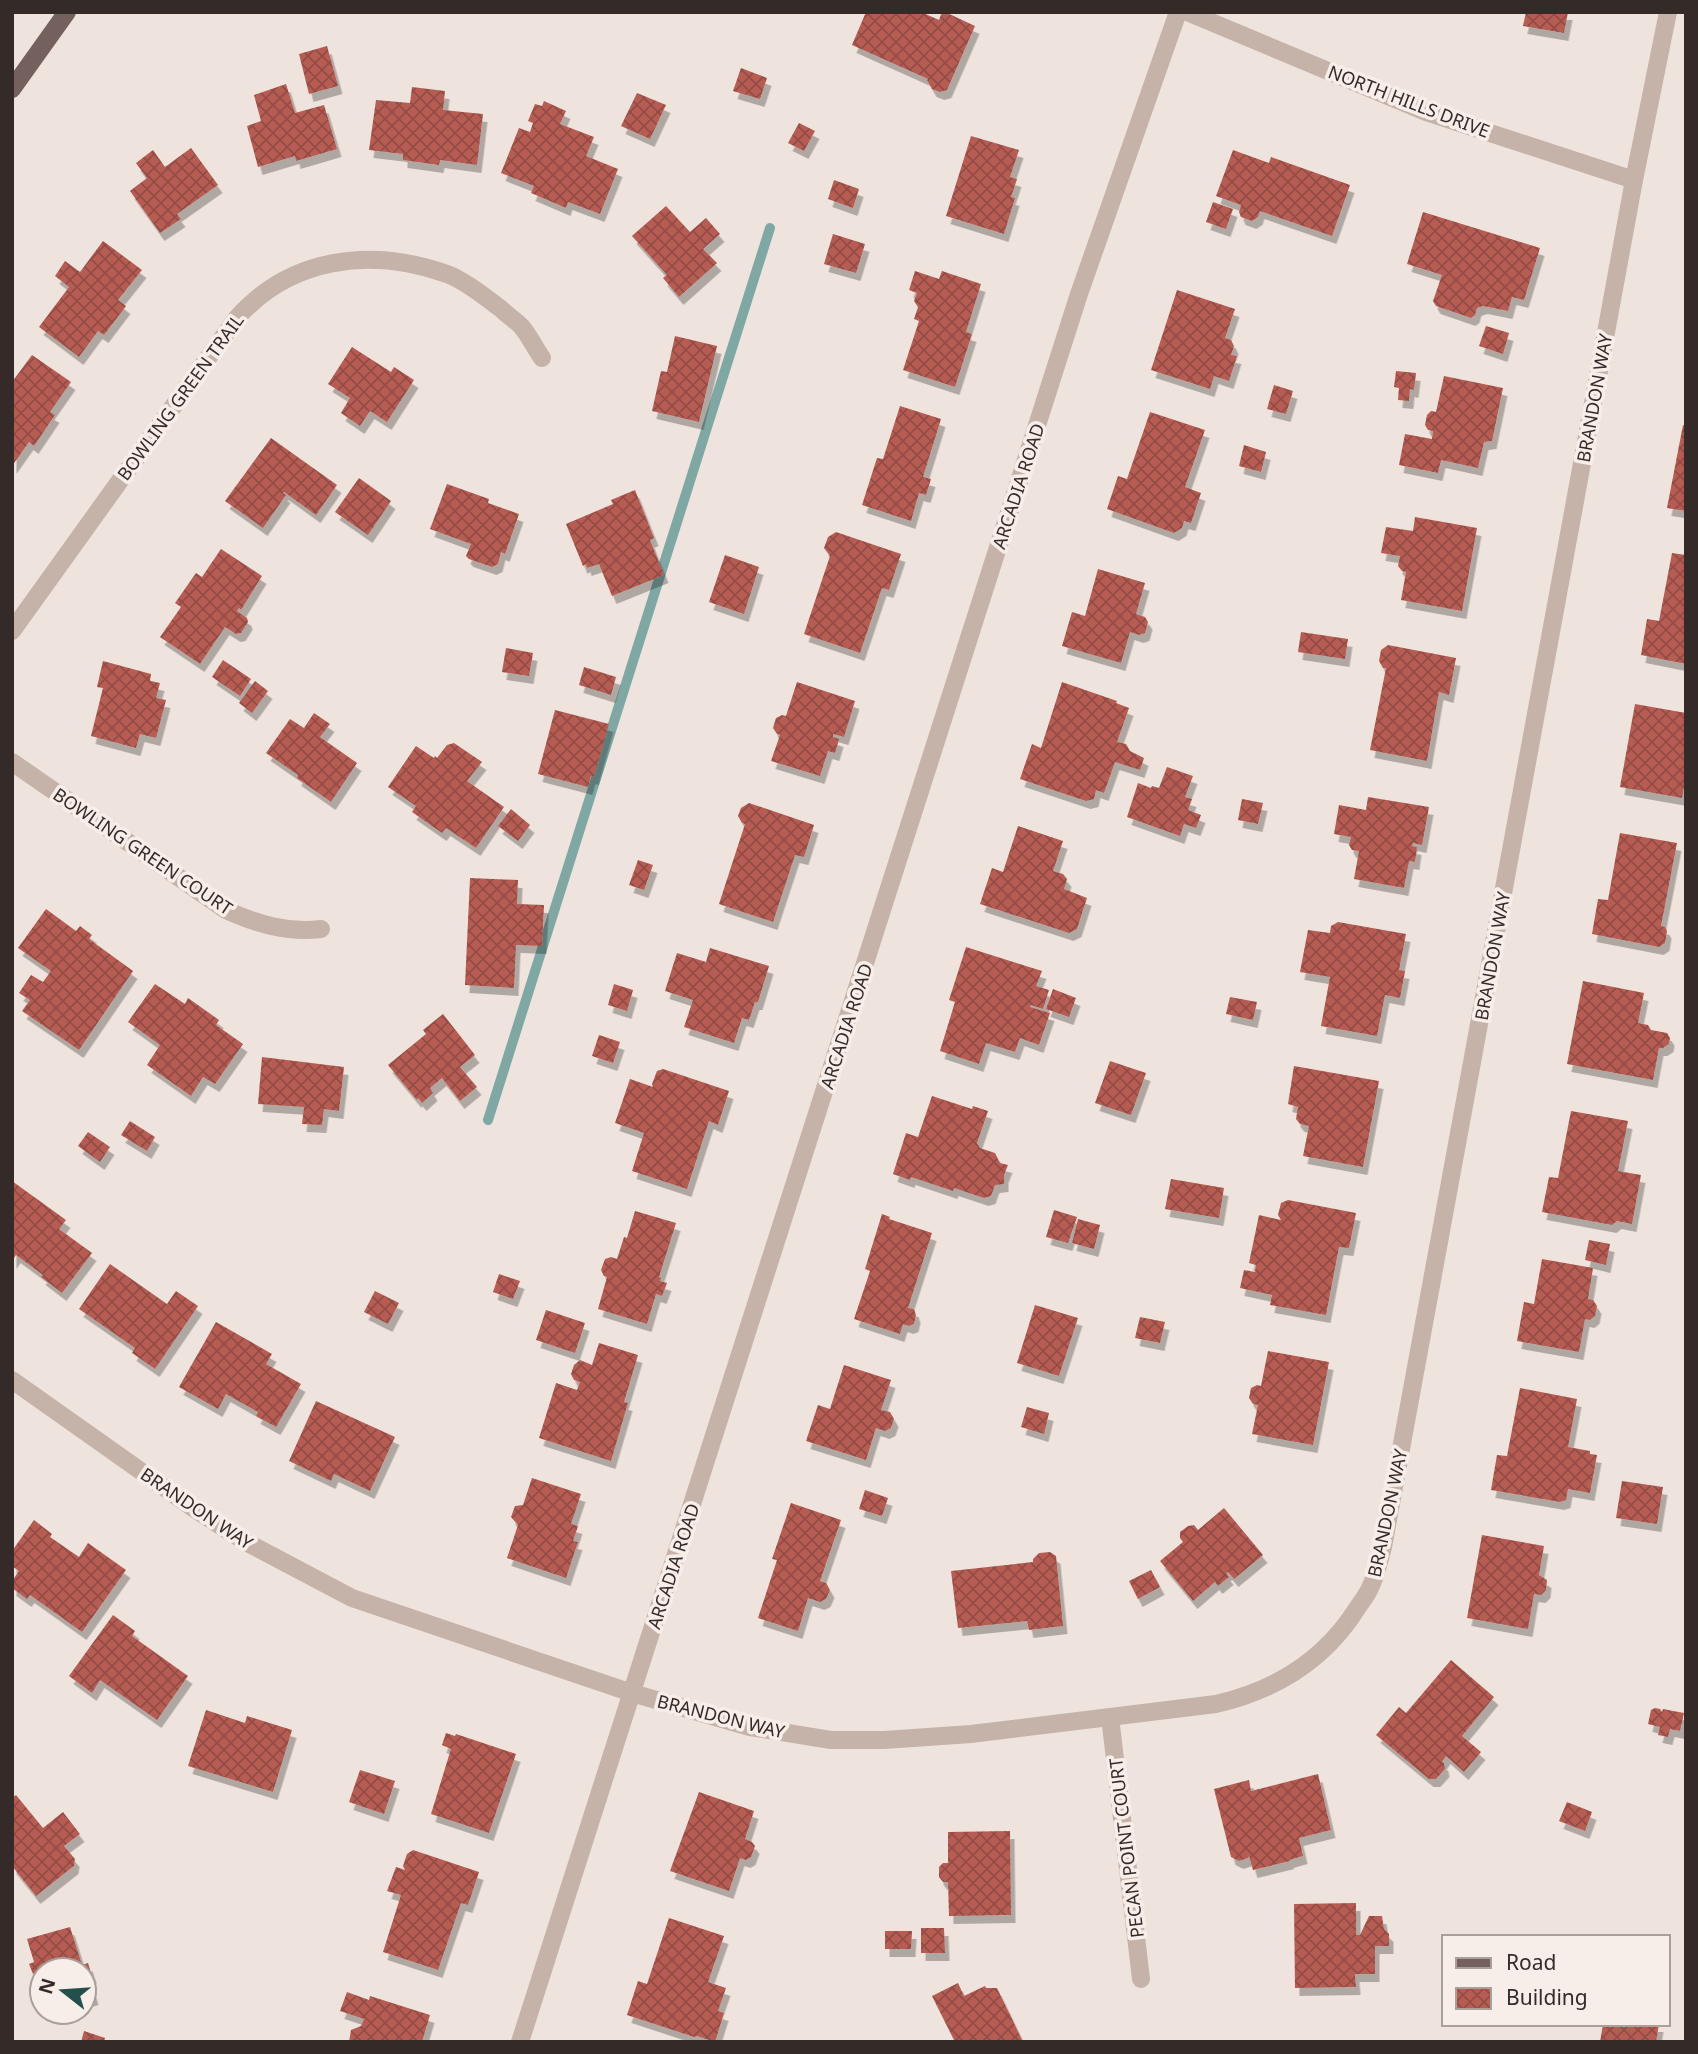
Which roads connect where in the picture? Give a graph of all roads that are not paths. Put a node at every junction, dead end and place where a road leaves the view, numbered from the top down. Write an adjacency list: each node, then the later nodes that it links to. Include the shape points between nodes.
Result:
1 (67, 12): 5 (main road)
2 (1178, 12): 12 (street, ARCADIA ROAD, via 1079,294)
3 (1187, 12): 6 (street, NORTH HILLS DRIVE, via 1426,112)
4 (1668, 12): 6 (street, BRANDON WAY)
5 (12, 89)
6 (1634, 180): 13 (street, BRANDON WAY, via 1386,1534 1370,1589 1344,1629 1314,1659 1276,1683 1216,1704)
7 (542, 358): 8 (street, BOWLING GREEN TRAIL, via 521,326 449,274 387,259 364,259 327,264 276,284 251,301 236,319)
8 (12, 631)
9 (12, 762): 10 (street, BOWLING GREEN COURT, via 226,910 276,928)
10 (321, 929)
11 (12, 1380): 12 (street, BRANDON WAY, via 244,1541 352,1598)
12 (632, 1693): 13 (street, BRANDON WAY, via 750,1727 831,1740 971,1734); 15 (street, ARCADIA ROAD)
13 (1110, 1717): 14 (street, PECAN POINT COURT)
14 (1141, 1979)
15 (520, 2042)

